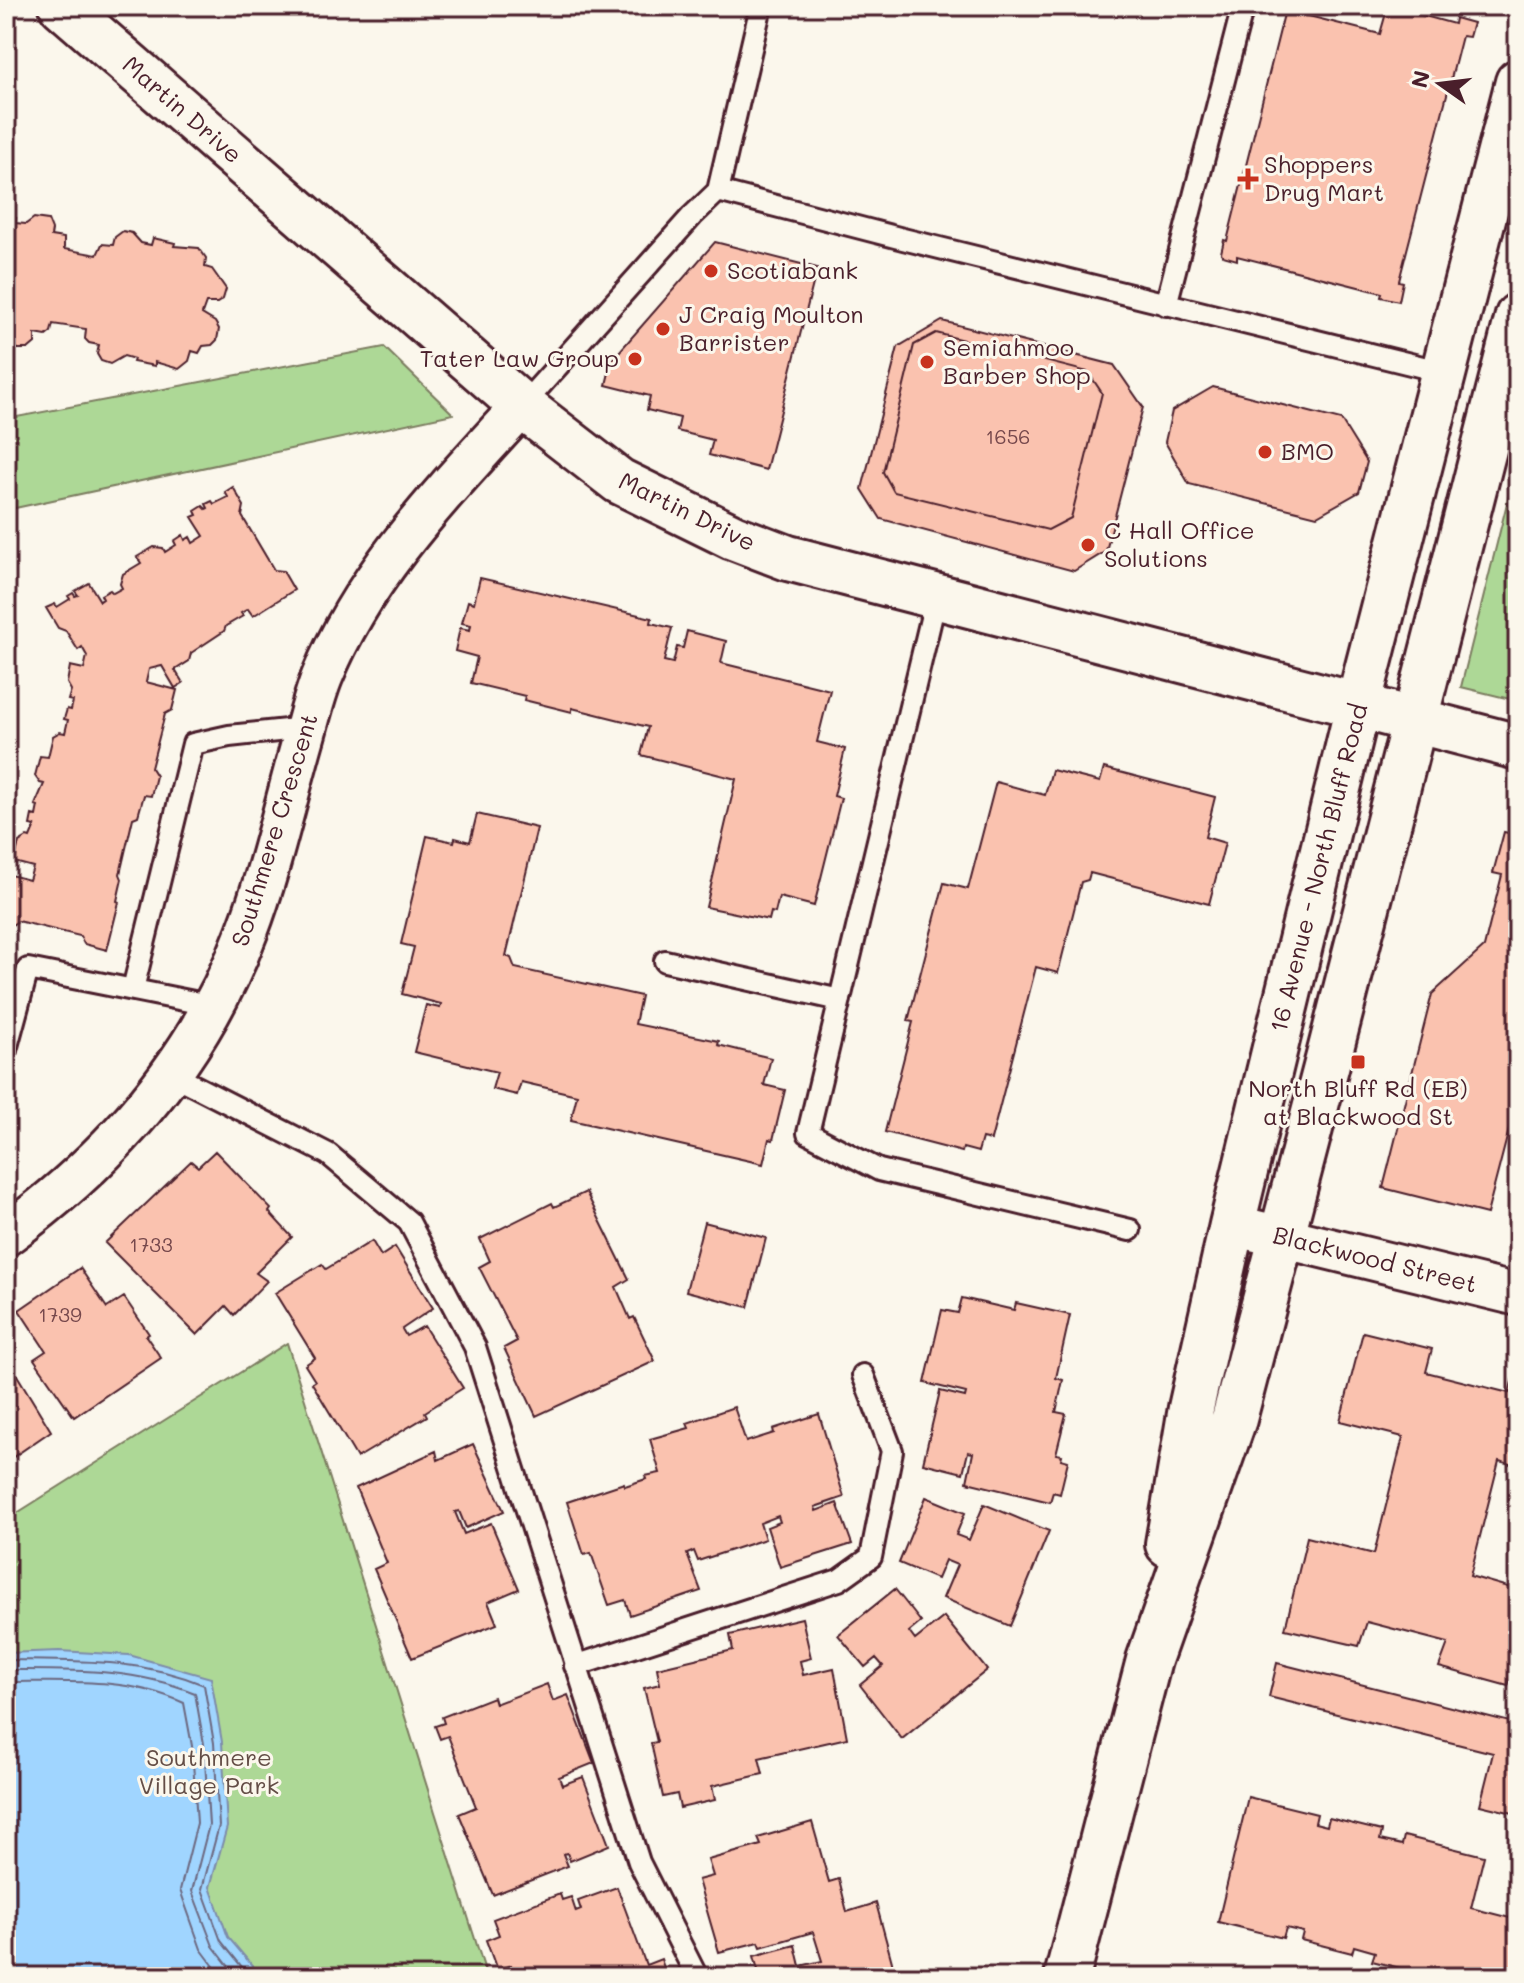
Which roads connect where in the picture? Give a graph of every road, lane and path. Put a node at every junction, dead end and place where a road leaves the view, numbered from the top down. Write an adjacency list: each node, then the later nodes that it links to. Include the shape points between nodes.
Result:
1 (62, 6): 9 (main road, Martin Drive)
2 (761, 6): 5 (lane)
3 (1243, 6): 6 (lane)
4 (1518, 82): 8 (main road, 16 Avenue - North Bluff Road)
5 (718, 191): 6 (lane); 9 (lane)
6 (1166, 305): 8 (lane)
7 (1518, 316): 12 (main road, 16 Avenue - North Bluff Road)
8 (1443, 372): 11 (main road, 16 Avenue - North Bluff Road)
9 (522, 406): 10 (main road, Martin Drive, via 619,481 698,521 788,558); 13 (street, Southmere Crescent, via 416,526 360,601 322,677)
10 (936, 598): 11 (main road, Martin Drive); 17 (lane)
11 (1358, 706): 12 (main road, Martin Drive); 21 (main road, 16 Avenue - North Bluff Road)
12 (1415, 720): 14 (main road, Martin Drive); 24 (main road, 16 Avenue - North Bluff Road)
13 (306, 728): 16 (lane, via 193,744); 18 (street, Southmere Crescent, via 247,932)
14 (1518, 747)
15 (665, 961): 17 (lane)
16 (133, 989): 18 (lane); 19 (lane, via 28,969)
17 (840, 1000): 22 (lane, via 808,1133 879,1170)
18 (214, 1006): 20 (street, Southmere Crescent)
19 (6, 1050)
20 (171, 1074): 23 (street, Southmere Crescent, via 55,1200); 28 (lane, via 328,1154 409,1222 475,1347)
21 (1232, 1225): 24 (street, Blackwood Street); 27 (main road, 16 Avenue - North Bluff Road, via 1191,1408)
22 (1130, 1230)
23 (6, 1235)
24 (1281, 1237): 25 (street, Blackwood Street); 27 (main road, 16 Avenue - North Bluff Road, via 1234,1419)
25 (1518, 1295)
26 (863, 1375): 28 (lane, via 892,1451 871,1557 839,1580)
27 (1149, 1660): 30 (main road, 16 Avenue - North Bluff Road)
28 (575, 1666): 29 (lane, via 639,1862)
29 (697, 1977)
30 (1067, 1977)

